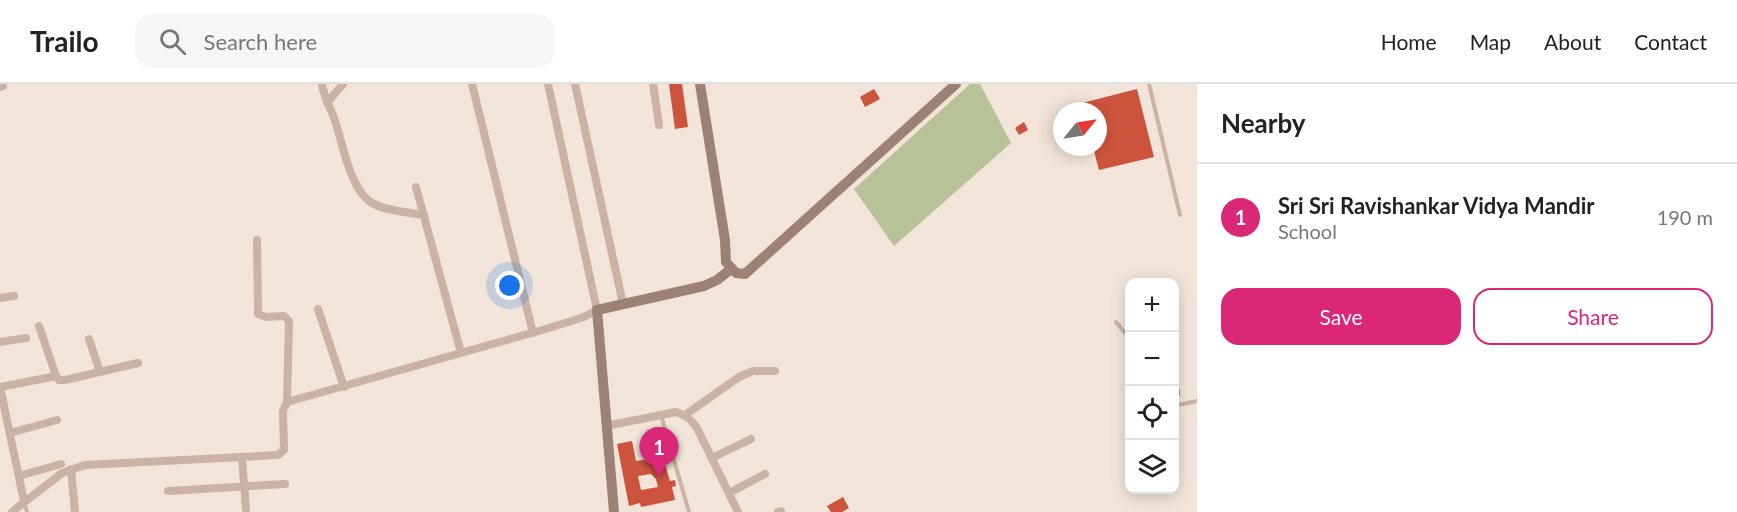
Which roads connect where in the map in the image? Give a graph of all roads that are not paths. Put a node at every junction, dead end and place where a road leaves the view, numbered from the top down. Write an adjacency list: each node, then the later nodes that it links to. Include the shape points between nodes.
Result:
1 (322, 84): 10 (street)
2 (343, 84): 10 (street)
3 (472, 84): 24 (street)
4 (548, 84): 21 (street)
5 (575, 84): 19 (street)
6 (653, 84): 11 (street)
7 (700, 84): 16 (street, via 726,262)
8 (956, 84): 16 (street, via 745,274)
9 (1149, 84): 14 (lane)
10 (327, 103): 13 (street, via 345,160 370,202)
11 (659, 125)
12 (416, 187): 13 (street)
13 (424, 215): 29 (street)
14 (1180, 215)
15 (257, 240): 37 (street, via 258,314 284,316 289,321)
16 (731, 269): 19 (street, via 704,286)
17 (14, 296): 18 (street)
18 (0, 298)
19 (623, 304): 21 (street)
20 (318, 309): 35 (street)
21 (597, 310): 24 (street); 42 (street)
22 (1116, 322): 25 (lane)
23 (39, 326): 33 (street)
24 (533, 333): 29 (street)
25 (1125, 333)
26 (27, 338): 28 (street)
27 (89, 339): 32 (street)
28 (0, 342)
29 (461, 353): 35 (street)
30 (138, 363): 32 (street)
31 (775, 371): 40 (street, via 753,371 739,377)
32 (100, 372): 33 (street, via 65,380)
33 (56, 376): 34 (street)
34 (0, 387): 43 (street)
35 (344, 387): 37 (street)
36 (1197, 401): 38 (lane)
37 (287, 402): 45 (street, via 283,411 283,452 272,457)
38 (1179, 405)
39 (661, 415): 40 (street, via 676,412); 42 (street); 61 (lane)
40 (685, 416): 46 (street, via 692,420)
41 (57, 420): 43 (street)
42 (606, 426): 60 (street)
43 (10, 432): 50 (street)
44 (752, 439): 46 (street)
45 (242, 458): 48 (street, via 85,465); 52 (street)
46 (712, 458): 54 (street)
47 (61, 464): 50 (street)
48 (71, 469): 55 (street); 59 (street)
49 (765, 474): 54 (street)
50 (19, 476): 55 (street)
51 (285, 484): 52 (street)
52 (244, 487): 53 (street); 56 (street)
53 (168, 491)
54 (729, 493): 62 (street)
55 (24, 501): 57 (street); 58 (lane)
56 (246, 509)
57 (12, 512)
58 (27, 512)
59 (75, 512)
60 (614, 512)
61 (689, 512)
62 (738, 512)

